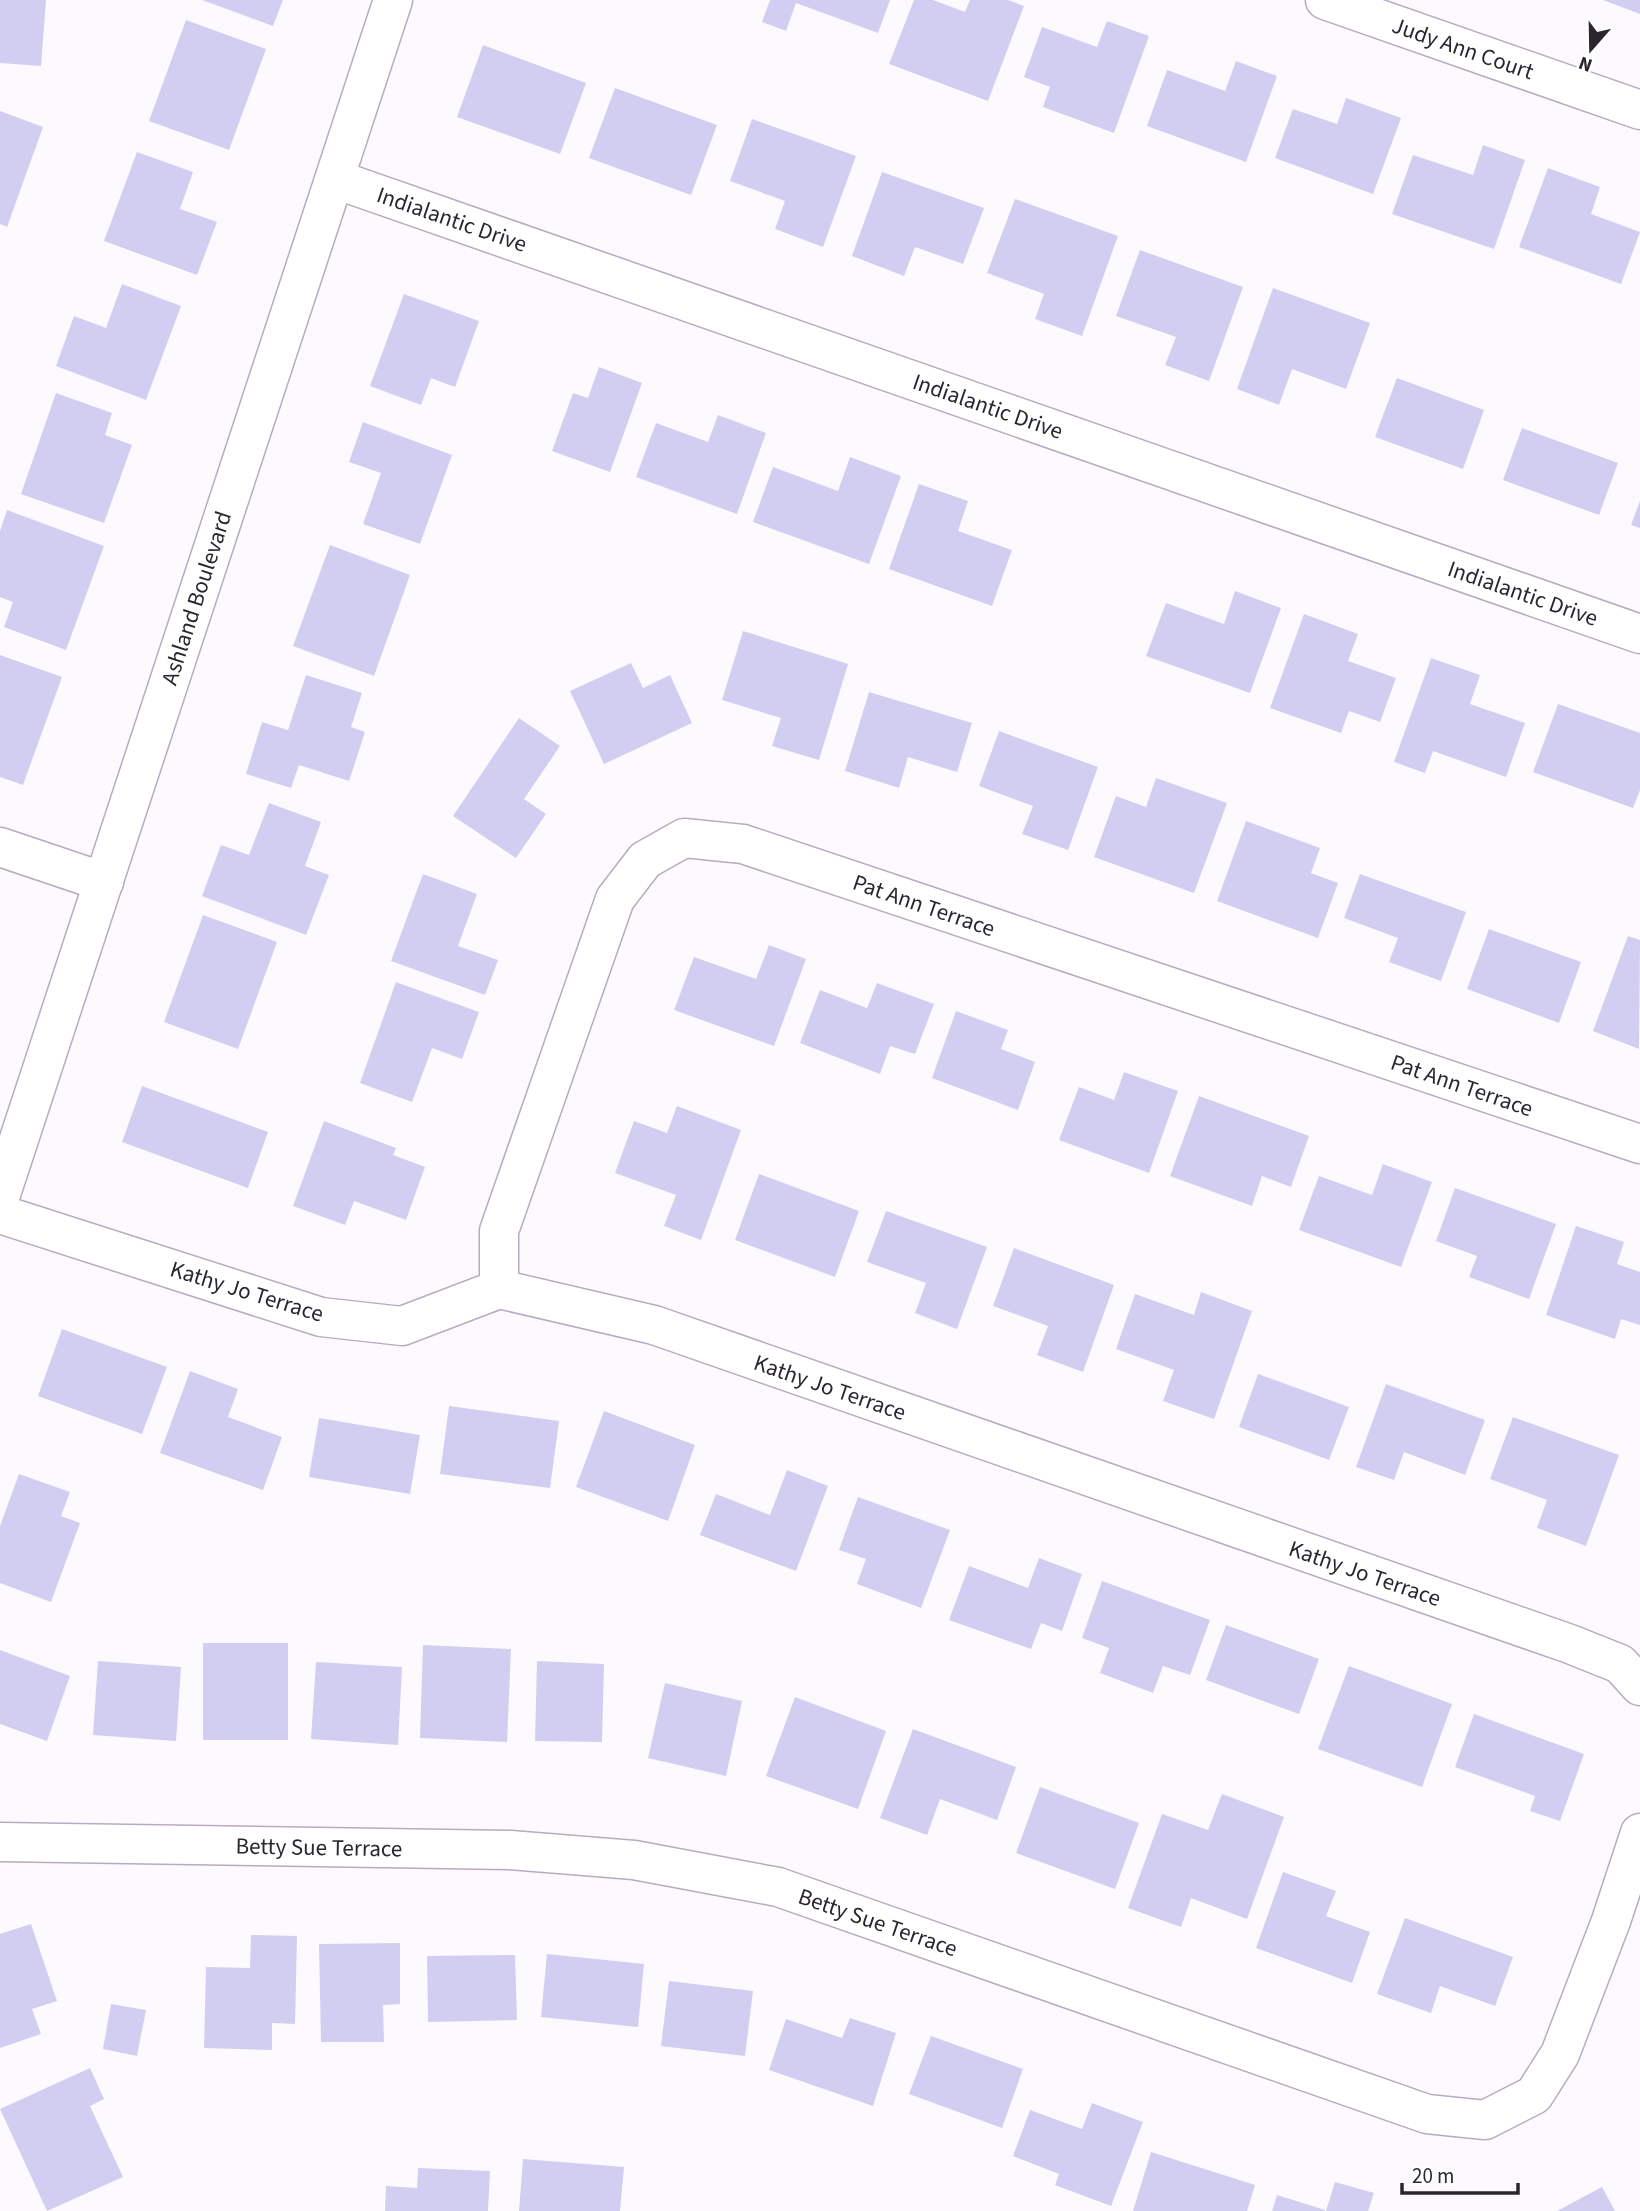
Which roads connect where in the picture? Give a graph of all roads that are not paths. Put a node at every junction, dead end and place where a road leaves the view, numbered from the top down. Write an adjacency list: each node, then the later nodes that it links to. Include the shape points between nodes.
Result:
1 (393, 0): 4 (street, Ashland Boulevard)
2 (1325, 0): 3 (street, Judy Ann Court)
3 (1640, 110)
4 (335, 179): 5 (street, Indialantic Drive); 7 (street, Ashland Boulevard)
5 (1640, 634)
6 (0, 848): 7 (street)
7 (104, 882): 9 (street, Ashland Boulevard)
8 (1640, 1144): 11 (street, Pat Ann Terrace, via 743,844 684,838 645,860 615,899 499,1231)
9 (0, 1197)
10 (0, 1214): 11 (street, Kathy Jo Terrace, via 321,1317 402,1326)
11 (499, 1289): 12 (street, Kathy Jo Terrace, via 654,1325 1531,1630 1620,1664)
12 (1640, 1686)
13 (1640, 1833): 14 (street, Betty Sue Terrace, via 1560,2054 1534,2095 1485,2120 1427,2114 778,1887 752,1882 634,1860 510,1850)
14 (0, 1842)

